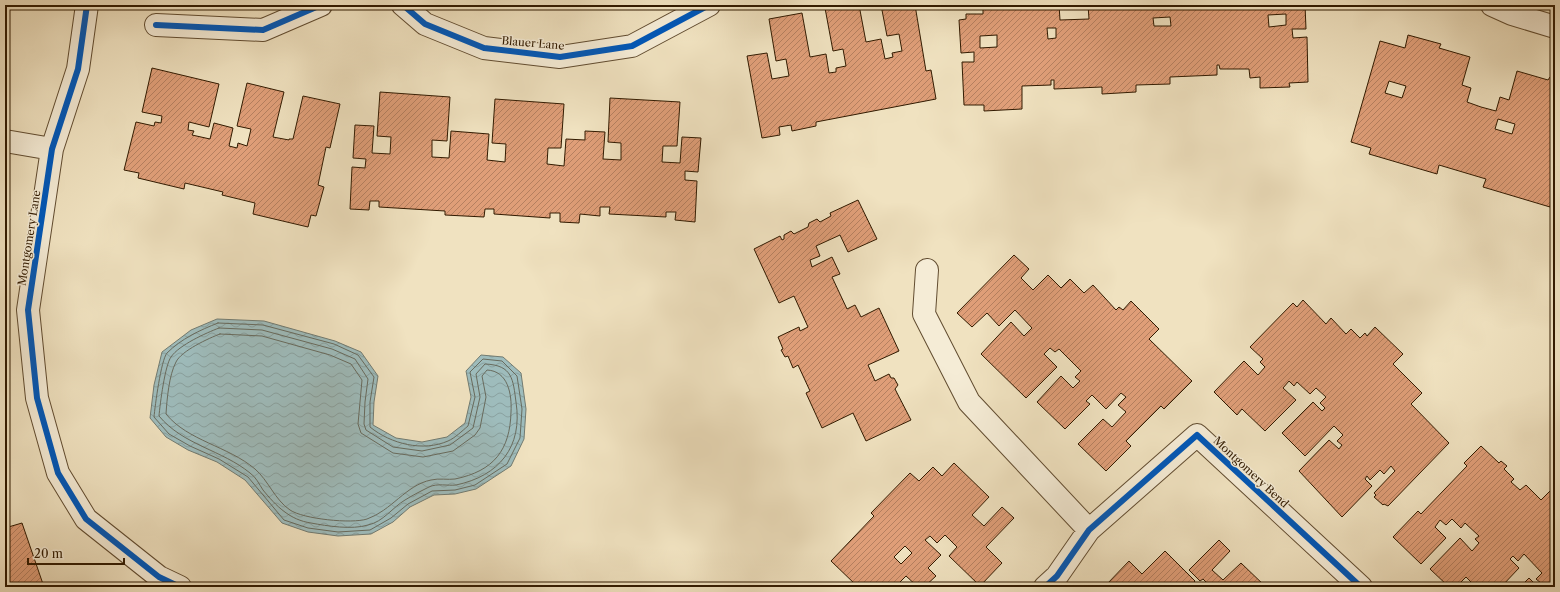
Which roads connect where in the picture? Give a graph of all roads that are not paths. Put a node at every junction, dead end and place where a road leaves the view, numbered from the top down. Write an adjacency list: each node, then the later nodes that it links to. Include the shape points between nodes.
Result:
1 (87, 5): 9 (street, Montgomery Lane, via 78,69)
2 (321, 5): 6 (street, via 263,30)
3 (403, 5): 4 (street, Blauer Lane, via 425,24 484,48 560,57 632,46)
4 (710, 5)
5 (1492, 5): 7 (street)
6 (156, 25)
7 (1555, 27)
8 (5, 141): 9 (street)
9 (52, 149): 12 (street, Montgomery Lane, via 28,310 37,398 58,473 86,519)
10 (927, 270): 11 (street, via 924,314 969,402)
11 (1089, 530): 14 (street, Montgomery Bend, via 1057,576); 15 (street, Montgomery Bend, via 1197,436)
12 (155, 582): 13 (street, Montgomery Lane)
13 (180, 587)
14 (1045, 587)
15 (1361, 587)

